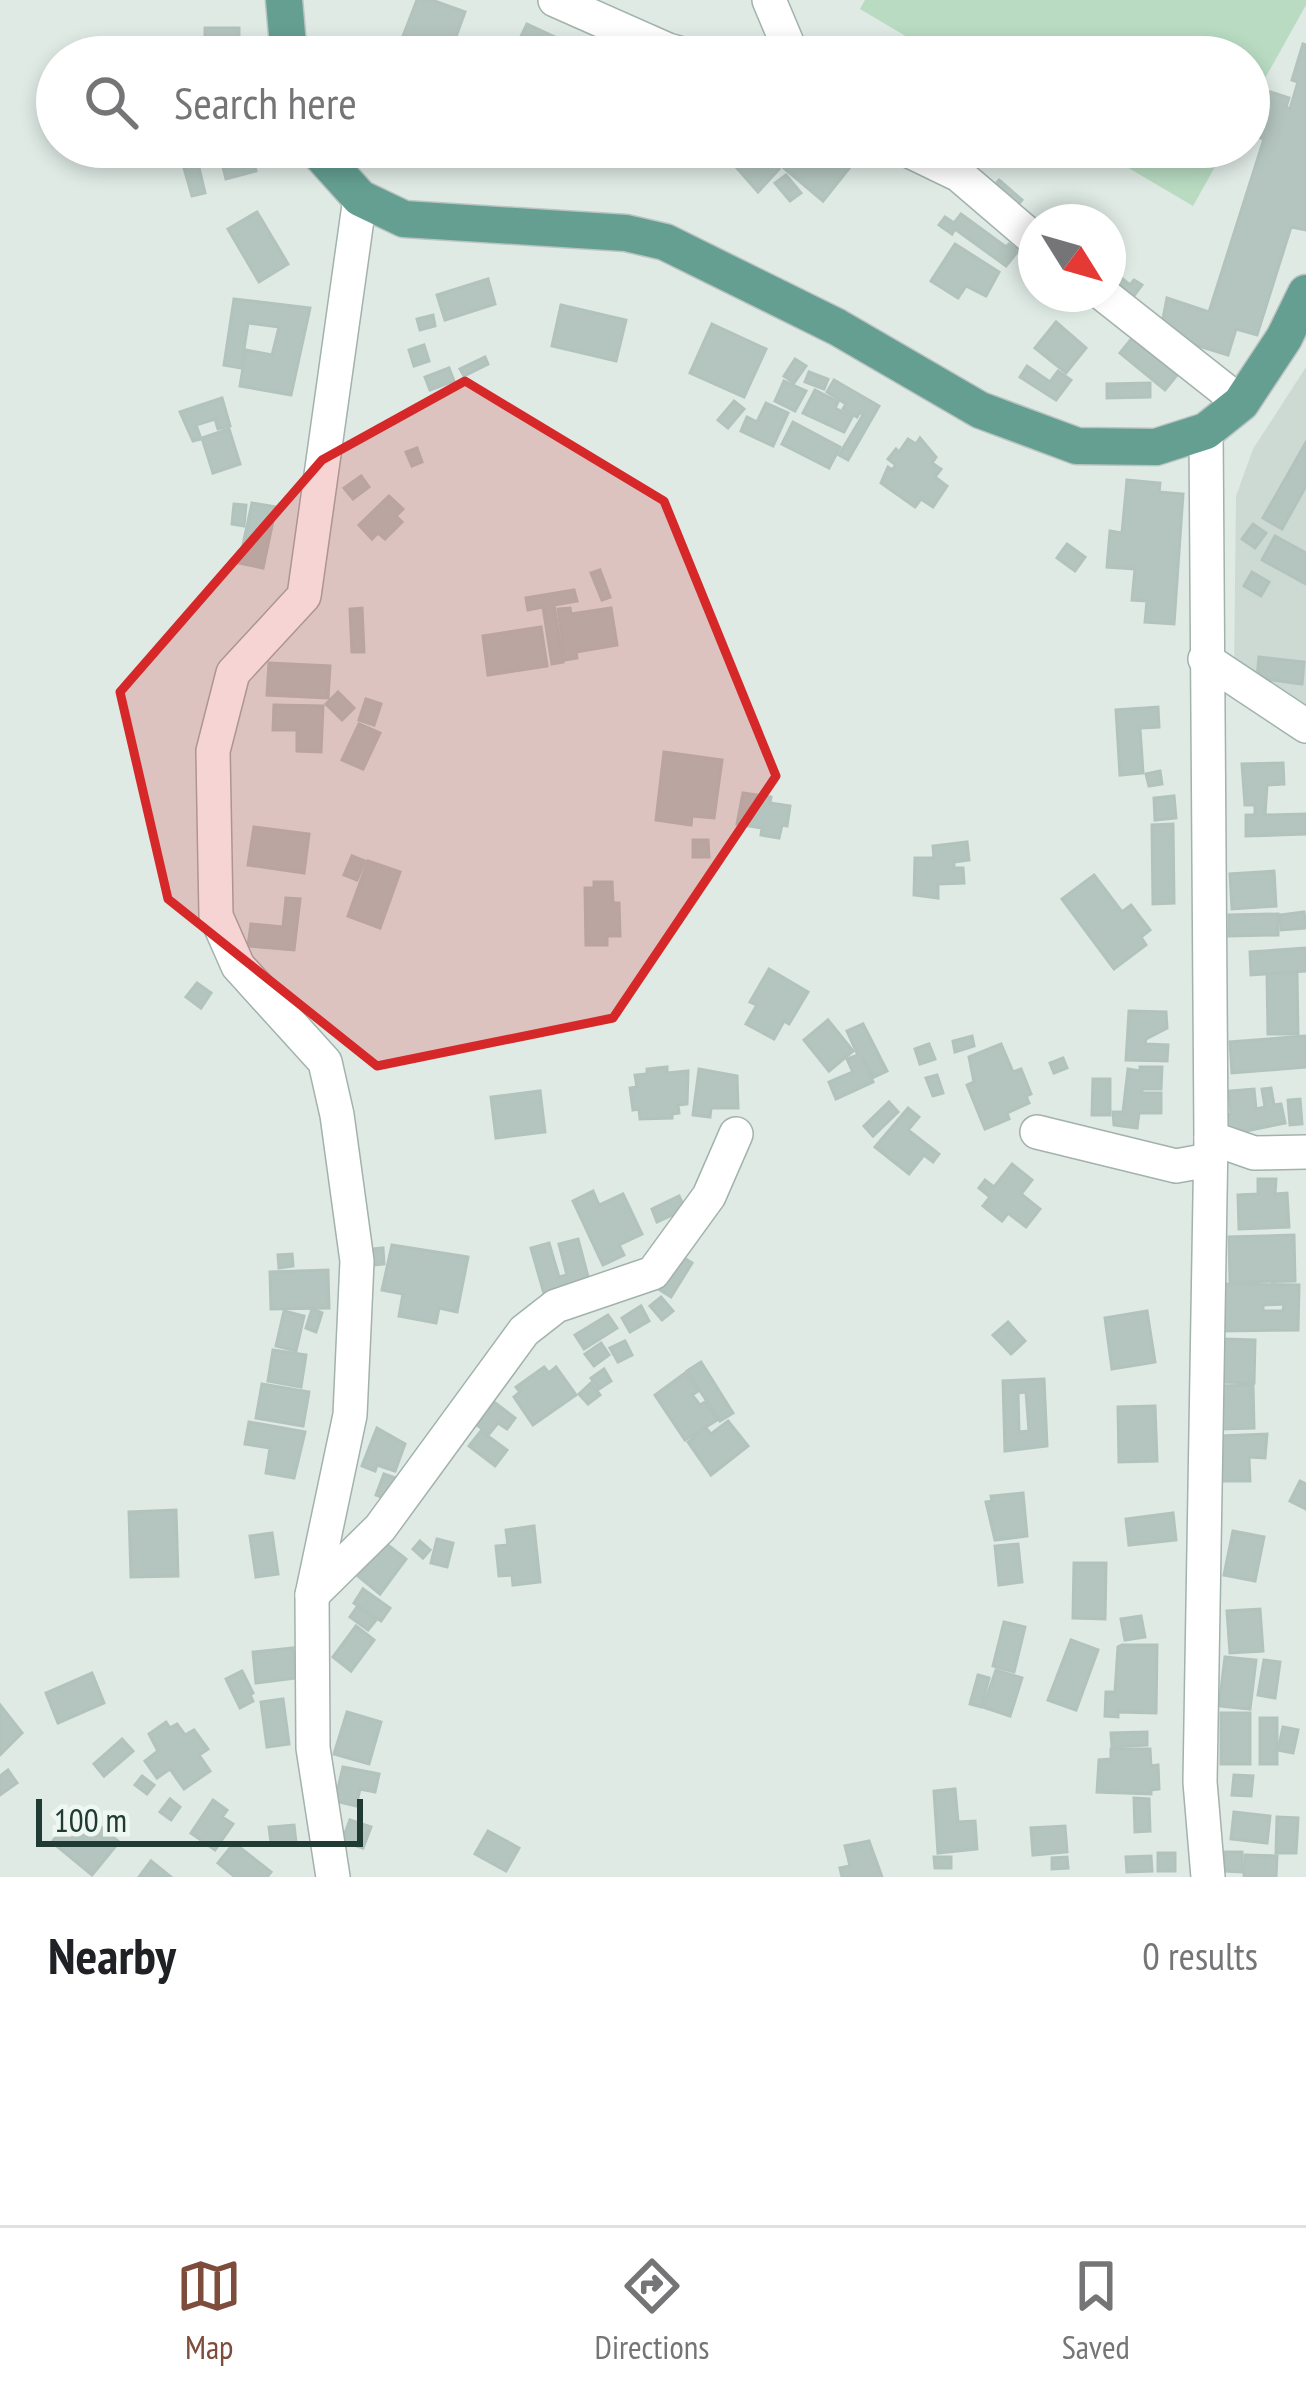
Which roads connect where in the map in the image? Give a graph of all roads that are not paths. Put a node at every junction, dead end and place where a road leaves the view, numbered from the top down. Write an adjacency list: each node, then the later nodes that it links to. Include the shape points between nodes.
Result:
1 (284, 0): 4 (main road)
2 (555, 0): 5 (street)
3 (769, 0): 6 (street)
4 (287, 36)
5 (636, 36)
6 (784, 36)
7 (333, 168): 9 (main road)
8 (944, 168): 10 (street)
9 (360, 198): 14 (main road, via 404,220 665,242 980,410 1077,446 1156,447); 21 (street, via 304,596 233,673 213,751 217,916 238,967 325,1062 357,1261 350,1415)
10 (1018, 226)
11 (1306, 293): 13 (main road)
12 (1126, 312): 13 (street)
13 (1241, 403): 14 (main road)
14 (1206, 431): 15 (street)
15 (1205, 659): 16 (street); 19 (street)
16 (1306, 726)
17 (1037, 1132): 19 (street, via 1176,1166)
18 (736, 1134): 21 (street, via 709,1196 652,1273 556,1306 524,1331 380,1528)
19 (1210, 1149): 20 (street); 23 (street, via 1200,1782)
20 (1306, 1152)
21 (312, 1595): 22 (street, via 313,1748)
22 (333, 1877)
23 (1208, 1877)

